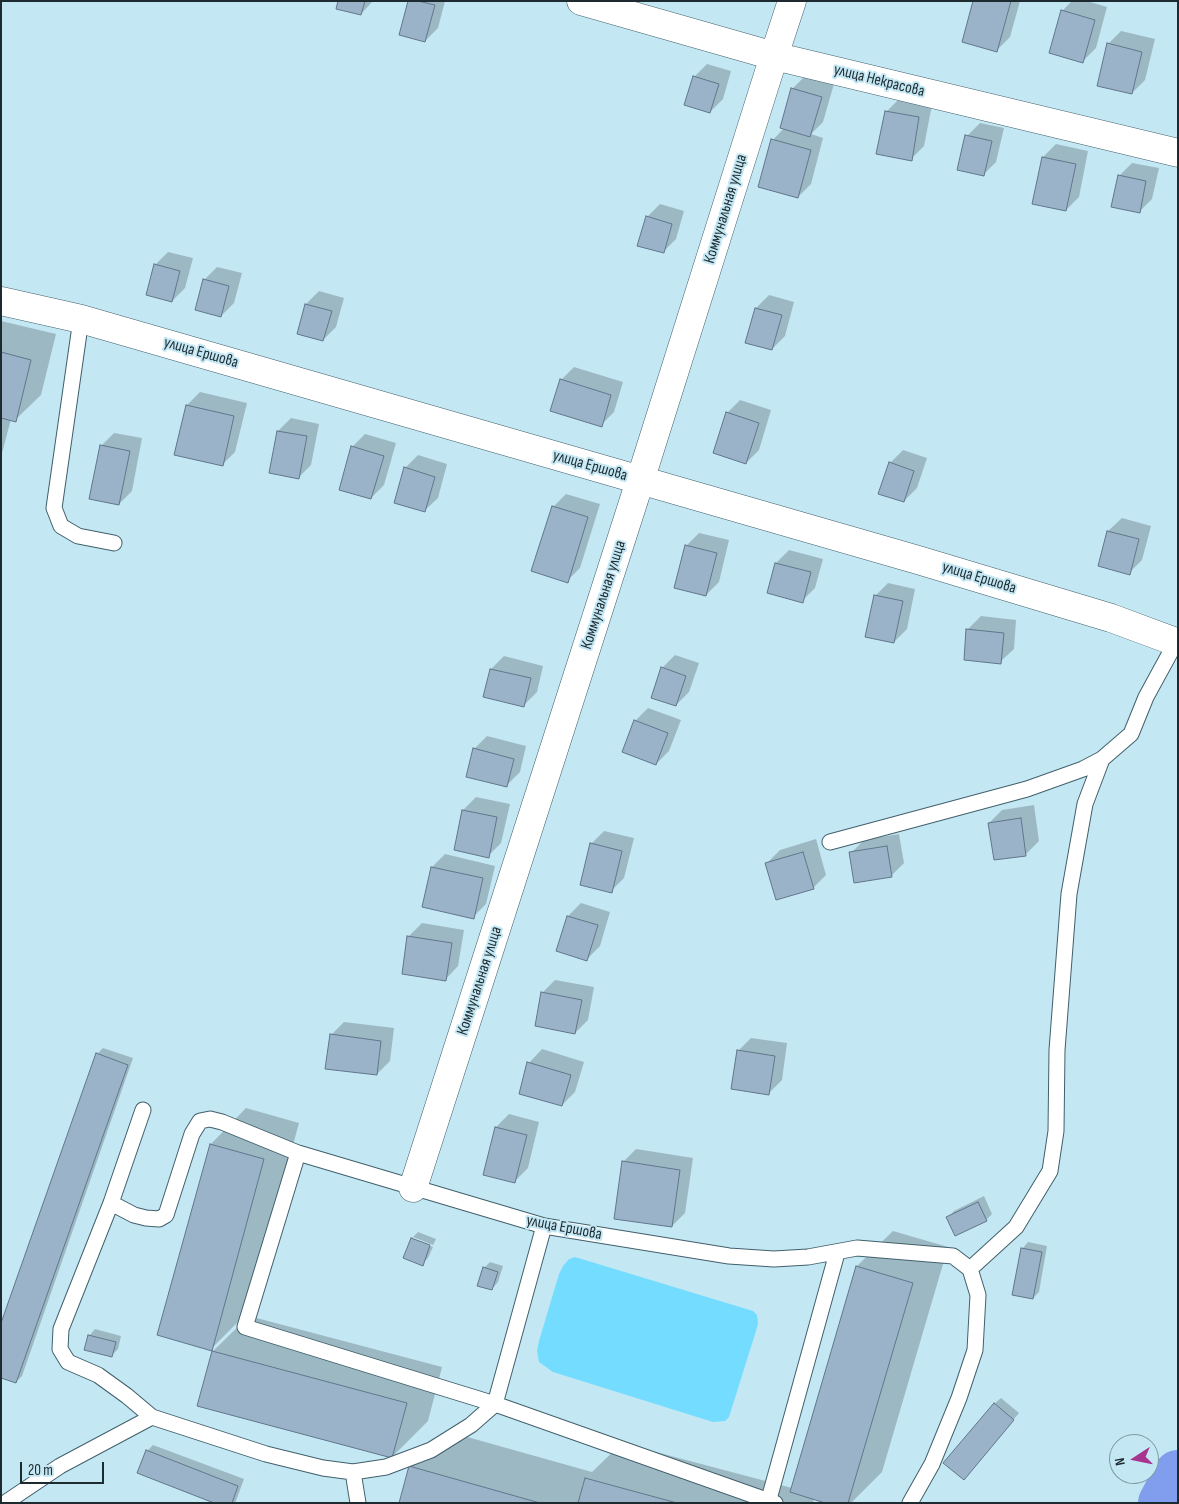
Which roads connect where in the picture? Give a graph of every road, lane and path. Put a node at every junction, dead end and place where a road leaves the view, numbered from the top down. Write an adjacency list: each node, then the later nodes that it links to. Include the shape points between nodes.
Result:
1 (581, 1): 3 (street, улица Некрасова)
2 (792, 1): 3 (street, Коммунальная улица)
3 (774, 56): 4 (street, улица Некрасова); 7 (street, Коммунальная улица)
4 (1178, 153)
5 (1, 301): 6 (street, улица Ершова)
6 (81, 319): 7 (street, улица Ершова); 8 (lane, via 54,508 61,526 78,536)
7 (640, 481): 9 (street, улица Ершова, via 1111,618); 14 (street, Коммунальная улица)
8 (114, 543)
9 (1177, 643): 10 (lane, via 1146,696 1131,734)
10 (1102, 759): 11 (lane, via 1027,789); 18 (lane, via 1085,804 1069,894 1057,1050 1056,1131 1050,1171 1016,1227)
11 (830, 842)
12 (143, 1110): 15 (lane)
13 (298, 1153): 14 (lane, улица Ершова); 15 (lane, улица Ершова, via 210,1119 200,1122 192,1134 166,1215 146,1218); 19 (lane, via 245,1327)
14 (413, 1188): 16 (lane, улица Ершова)
15 (111, 1203): 20 (lane, via 61,1329 60,1349 68,1362 98,1375)
16 (544, 1226): 17 (lane, улица Ершова, via 729,1256 774,1259); 19 (lane)
17 (837, 1252): 18 (lane, улица Ершова, via 857,1248 953,1256); 22 (lane)
18 (970, 1270): 25 (lane, via 978,1295 975,1350 932,1464)
19 (495, 1404): 21 (lane, via 431,1450 386,1467); 22 (lane)
20 (152, 1417): 21 (lane, via 266,1454); 23 (lane, via 60,1466)
21 (353, 1472): 24 (lane)
22 (772, 1501)
23 (5, 1503)
24 (358, 1503)
25 (910, 1503)

